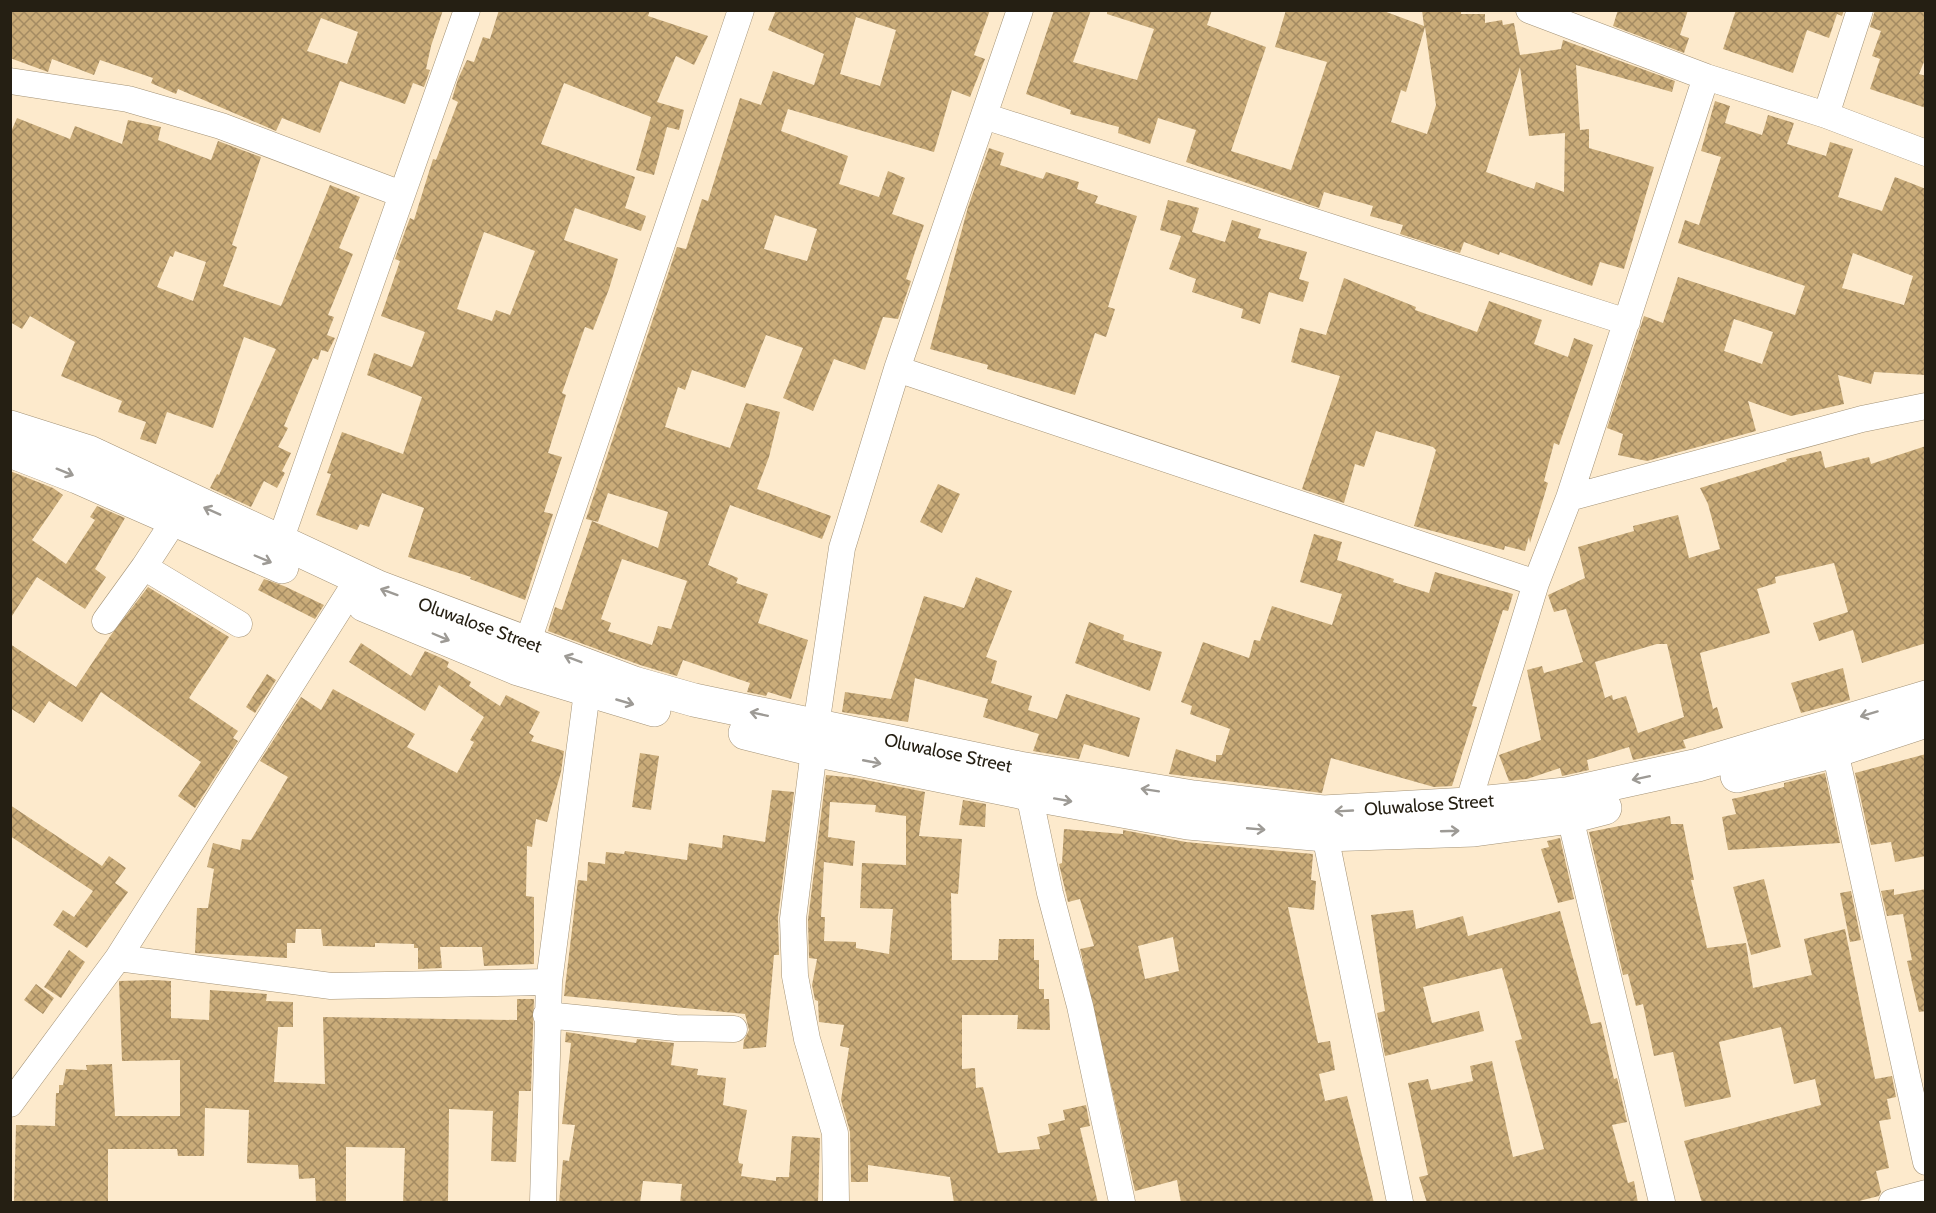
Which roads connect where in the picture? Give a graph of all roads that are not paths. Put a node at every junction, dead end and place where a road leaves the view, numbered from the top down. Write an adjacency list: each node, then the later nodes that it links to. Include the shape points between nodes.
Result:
1 (467, 10): 12 (street)
2 (741, 10): 26 (street)
3 (1020, 10): 10 (street)
4 (1529, 10): 6 (street)
5 (1860, 10): 9 (street)
6 (1577, 18): 7 (street)
7 (1706, 77): 9 (street); 13 (street)
8 (10, 81): 12 (street, via 128,99 221,126)
9 (1826, 115): 11 (street)
10 (984, 116): 13 (street); 14 (street)
11 (1926, 153)
12 (401, 194): 20 (street)
13 (1627, 322): 18 (street)
14 (897, 369): 22 (street); 30 (street, via 842,548)
15 (1926, 406): 18 (street, via 1862,419)
16 (10, 427): 20 (street, Oluwalose Street, one-way to 16, via 89,452)
17 (10, 451): 19 (street, Oluwalose Street, one-way to 19)
18 (1569, 498): 22 (street)
19 (174, 521): 21 (street); 23 (street, Oluwalose Street, one-way to 23)
20 (280, 541): 23 (street, Oluwalose Street)
21 (144, 567): 24 (street); 25 (street)
22 (1536, 583): 34 (street)
23 (353, 589): 26 (street, Oluwalose Street, one-way to 23); 27 (street, Oluwalose Street, one-way to 27, via 518,669); 37 (street)
24 (105, 621)
25 (239, 624)
26 (528, 641): 30 (street, Oluwalose Street, one-way to 26, via 634,683)
27 (587, 692): 30 (street, Oluwalose Street, one-way to 30); 38 (street)
28 (1926, 698): 32 (street, Oluwalose Street, one-way to 32)
29 (1926, 721): 31 (street, Oluwalose Street)
30 (815, 738): 33 (street, Oluwalose Street, one-way to 33); 34 (street, Oluwalose Street, one-way to 30, via 1323,812 1193,797); 45 (street, via 793,919 795,976 807,1039 835,1132)
31 (1835, 751): 32 (street, Oluwalose Street); 42 (street)
32 (1700, 775): 34 (street, Oluwalose Street, one-way to 34); 35 (street, Oluwalose Street)
33 (1029, 794): 36 (street, Oluwalose Street, one-way to 36, via 1188,823); 46 (street)
34 (1467, 804)
35 (1570, 817): 36 (street, Oluwalose Street, one-way to 35, via 1474,830); 48 (street)
36 (1324, 835): 47 (street)
37 (118, 958): 38 (street, via 331,986); 41 (street)
38 (549, 982): 39 (street)
39 (546, 1015): 40 (street, via 676,1028); 44 (street)
40 (734, 1029)
41 (10, 1104)
42 (1926, 1162)
43 (1926, 1193): 49 (street)
44 (543, 1203)
45 (836, 1203)
46 (1122, 1203)
47 (1400, 1203)
48 (1662, 1203)
49 (1892, 1203)

